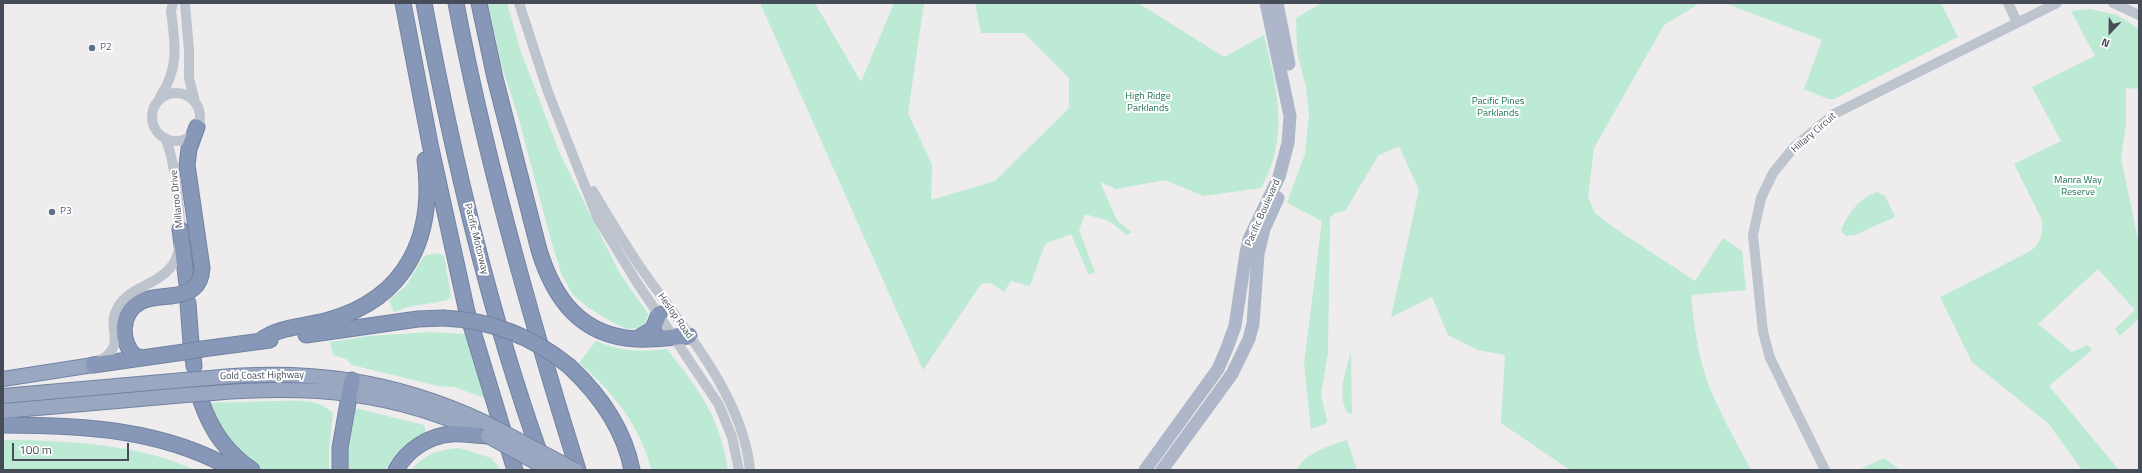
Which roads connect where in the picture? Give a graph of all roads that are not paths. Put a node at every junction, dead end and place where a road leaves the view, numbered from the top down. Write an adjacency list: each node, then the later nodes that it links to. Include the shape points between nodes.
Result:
1 (173, 3): 15 (street, via 171,11 175,61 170,81)
2 (185, 3): 16 (street, via 189,78)
3 (403, 3): 19 (highway)
4 (424, 3): 43 (highway, Pacific Motorway, via 443,105 489,290 525,412)
5 (456, 3): 46 (highway, via 503,214 529,312)
6 (479, 3): 26 (highway, via 495,78 539,250 551,284 571,311 585,322 607,333)
7 (519, 3): 20 (street, Heslop Road, via 548,92)
8 (1266, 3): 50 (main road, Pacific Boulevard, via 1290,116 1288,143 1279,177 1250,239 1235,326 1218,369)
9 (1277, 3): 51 (main road, Pacific Boulevard, via 1296,102 1295,147 1286,181 1262,236 1258,254 1253,324 1242,357 1232,374)
10 (2008, 3): 14 (street)
11 (2057, 3): 14 (street, Hillary Circuit)
12 (2113, 3): 13 (street)
13 (2139, 15)
14 (2017, 22): 52 (street, Hillary Circuit, via 1834,114 1795,146 1773,173 1761,198 1752,235 1763,332 1770,358)
15 (159, 98): 16 (street, via 169,93 180,93 190,97); 18 (street, via 153,107 151,118 156,131)
16 (197, 105): 17 (street, via 200,116)
17 (197, 128): 18 (street, via 191,136 182,140); 28 (highway, bridge, via 189,148 187,165 202,268 200,281 194,289 143,301 132,309 127,317 124,333 126,344 135,356)
18 (165, 138): 21 (street, Millaroo Drive, via 172,162)
19 (430, 144): 27 (highway, via 425,158 428,180 426,218 416,248 400,276 385,291 344,316 270,333); 42 (highway, via 468,312)
20 (580, 171): 24 (street, Heslop Road, via 598,219); 25 (street, Heslop Road)
21 (180, 230): 22 (highway); 30 (street, Millaroo Drive, via 174,263 164,275 128,296 121,303 115,315 114,348 107,357)
22 (187, 284)
23 (188, 303): 29 (highway)
24 (659, 314): 25 (street, Heslop Road); 26 (highway, via 651,332)
25 (682, 337): 26 (highway); 48 (street, Heslop Road, via 719,405 732,437); 49 (street, Heslop Road, via 721,384 744,435)
26 (635, 339)
27 (260, 341): 29 (highway); 47 (highway, bridge, via 418,319 473,321 505,329 542,347 569,366 598,397 624,444)
28 (143, 358): 29 (highway); 30 (highway)
29 (192, 361): 32 (highway, Gold Coast Highway, bridge, via 210,378 252,374 298,374); 33 (highway, Gold Coast Highway)
30 (93, 366): 31 (highway)
31 (3, 379)
32 (350, 386): 34 (highway, Gold Coast Highway, via 288,388); 37 (highway, Gold Coast Highway, via 417,396); 40 (highway, via 340,448)
33 (3, 396)
34 (207, 397): 35 (highway, Gold Coast Highway, bridge, via 186,395); 39 (highway, via 211,428 234,456)
35 (3, 411)
36 (3, 425): 38 (highway, via 74,427 135,434 190,450)
37 (486, 429): 41 (highway, via 436,437 414,448); 44 (highway, Gold Coast Highway, bridge); 45 (highway, Gold Coast Highway, bridge)
38 (234, 470)
39 (252, 470)
40 (340, 470)
41 (396, 470)
42 (515, 470)
43 (546, 470)
44 (550, 470)
45 (575, 470)
46 (578, 470)
47 (632, 470)
48 (739, 470)
49 (750, 470)
50 (1145, 470)
51 (1162, 470)
52 (1825, 470)

